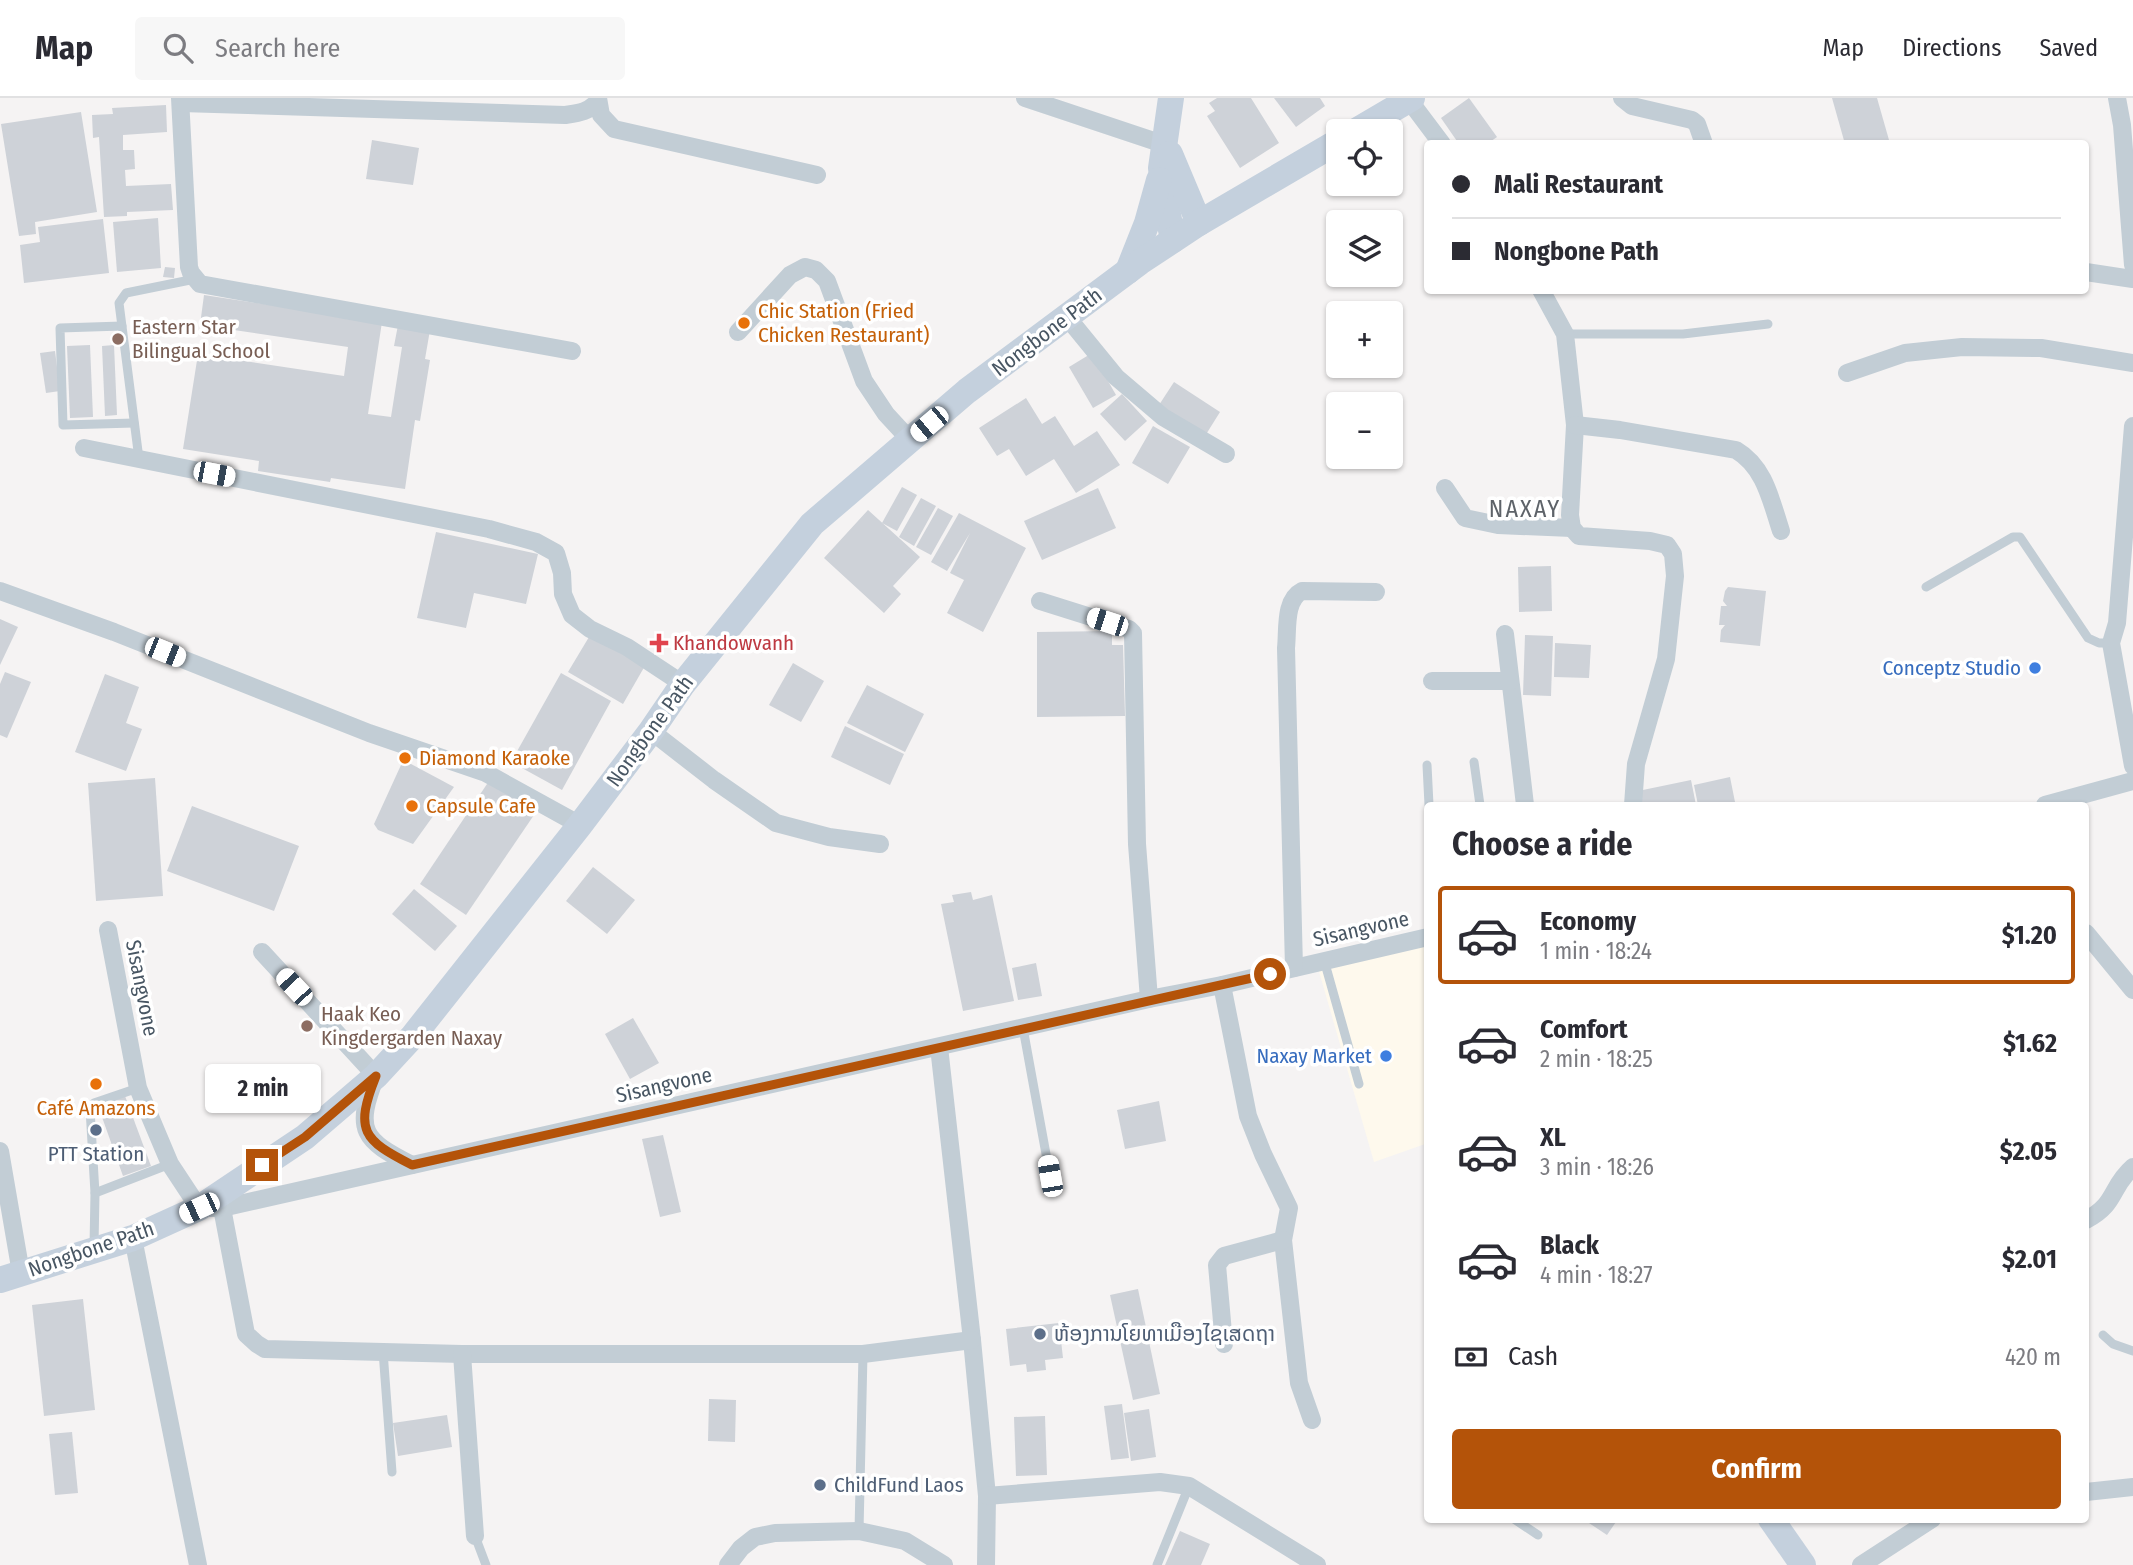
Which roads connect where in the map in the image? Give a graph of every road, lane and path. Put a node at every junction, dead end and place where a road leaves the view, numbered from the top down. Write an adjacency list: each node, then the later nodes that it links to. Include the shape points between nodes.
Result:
1 (1025, 98): 12 (street)
2 (1171, 98): 12 (street)
3 (1622, 98): 10 (street, via 1632,106 1692,120)
4 (2118, 98): 16 (street)
5 (1411, 99): 8 (street); 9 (street)
6 (598, 100): 7 (street, via 591,109 565,115); 13 (street, via 601,115 614,129)
7 (180, 101): 19 (street, via 189,267)
8 (1377, 119)
9 (1439, 140)
10 (1703, 140)
11 (1326, 149): 14 (street, Nongbone Path)
12 (1164, 157): 14 (street); 15 (street, via 1164,194); 17 (street, via 1147,223)
13 (817, 175)
14 (1199, 223): 15 (street, Nongbone Path)
15 (1173, 240): 17 (street, Nongbone Path)
16 (2133, 265)
17 (1128, 271): 22 (street, Nongbone Path)
18 (2089, 272): 20 (street)
19 (195, 279): 24 (lane, via 126,293 119,303); 27 (street, via 207,287)
20 (2133, 279)
21 (1543, 294): 26 (street)
22 (1067, 317): 33 (street, Nongbone Path); 35 (street, via 1116,377 1163,417)
23 (1768, 324): 26 (lane, via 1683,334)
24 (122, 326): 30 (lane); 30 (lane, via 60,328 63,425)
25 (738, 332): 33 (street, via 790,275 805,267 816,270 827,281 864,381)
26 (1565, 334): 31 (street)
27 (572, 351)
28 (2133, 363): 29 (street, via 2041,348 1962,347 1905,353)
29 (1847, 373)
30 (134, 423): 36 (lane)
31 (1575, 425): 38 (street); 39 (street, via 1736,450 1763,477)
32 (2133, 426): 45 (street, via 2117,623)
33 (910, 440): 48 (street, Nongbone Path, via 812,524)
34 (84, 448): 36 (street)
35 (1226, 454)
36 (139, 459): 48 (street, via 536,542 556,553 572,615)
37 (1445, 488): 38 (street, via 1465,517 1498,525)
38 (1572, 528): 57 (street, via 1579,536 1667,545 1674,554 1666,659 1636,764)
39 (1781, 531)
40 (1926, 587): 45 (lane, via 2020,537 2088,638)
41 (0, 591): 59 (street, via 369,733 486,773)
42 (1376, 592): 66 (street, via 1302,592 1290,602 1286,648)
43 (1041, 601): 69 (street, via 1133,633 1137,844)
44 (1505, 634): 47 (street)
45 (2111, 643): 52 (street)
46 (1432, 681): 47 (street)
47 (1510, 681): 56 (street)
48 (683, 684): 49 (street, Nongbone Path)
49 (651, 731): 59 (street, Nongbone Path); 60 (street, via 776,823)
50 (1474, 762): 55 (lane)
51 (1427, 765): 54 (lane)
52 (2133, 766)
53 (2133, 781): 58 (street)
54 (1429, 802)
55 (1480, 802)
56 (1525, 802)
57 (1633, 802)
58 (2056, 802)
59 (580, 825): 72 (street, Nongbone Path)
60 (880, 845)
61 (108, 930): 74 (street, Sisangvone)
62 (2089, 937): 68 (street)
63 (1424, 938): 65 (street, Sisangvone)
64 (262, 952): 72 (street)
65 (1324, 960): 66 (street, Sisangvone); 73 (lane)
66 (1294, 968): 67 (street, Sisangvone)
67 (1222, 985): 69 (street, Sisangvone); 84 (street, via 1248,1116 1289,1208)
68 (2133, 990)
69 (1149, 999): 70 (street, Sisangvone)
70 (1023, 1028): 71 (street, Sisangvone); 79 (lane)
71 (939, 1047): 77 (street, Sisangvone); 88 (street)
72 (376, 1076): 77 (street, via 367,1097 369,1138); 81 (street, Nongbone Path, via 305,1137)
73 (1359, 1084)
74 (138, 1088): 76 (street, Sisangvone); 80 (lane, via 94,1103 90,1109)
75 (0, 1151): 86 (street)
76 (170, 1164): 80 (lane); 81 (street, Sisangvone)
77 (412, 1165): 81 (street, Sisangvone)
78 (2133, 1167): 82 (street, via 2101,1212)
79 (1050, 1176)
80 (95, 1193): 85 (lane)
81 (210, 1208): 83 (street, Nongbone Path); 91 (street, via 251,1339 265,1349)
82 (2089, 1218)
83 (133, 1238): 85 (street, Nongbone Path); 106 (street)
84 (1283, 1240): 89 (street, via 1219,1260); 94 (street, via 1300,1383)
85 (94, 1251): 86 (street, Nongbone Path)
86 (10, 1277)
87 (2103, 1335): 90 (lane)
88 (972, 1340): 93 (street); 99 (street)
89 (1224, 1344)
90 (2133, 1351)
91 (383, 1352): 92 (street); 95 (lane)
92 (462, 1354): 93 (street); 105 (street)
93 (863, 1354): 103 (lane)
94 (1312, 1420)
95 (392, 1472)
96 (1189, 1486): 99 (street, via 1160,1482); 111 (lane); 112 (street)
97 (2133, 1487): 98 (street)
98 (2089, 1492)
99 (987, 1496): 110 (street)
100 (1520, 1523): 104 (lane)
101 (1774, 1523): 113 (street)
102 (1926, 1523): 114 (street)
103 (859, 1531): 108 (street, via 755,1537); 109 (street, via 905,1541)
104 (1538, 1535)
105 (475, 1536): 107 (lane)
106 (198, 1565)
107 (486, 1565)
108 (728, 1565)
109 (944, 1565)
110 (986, 1565)
111 (1157, 1565)
112 (1317, 1565)
113 (1803, 1565)
114 (1861, 1565)

